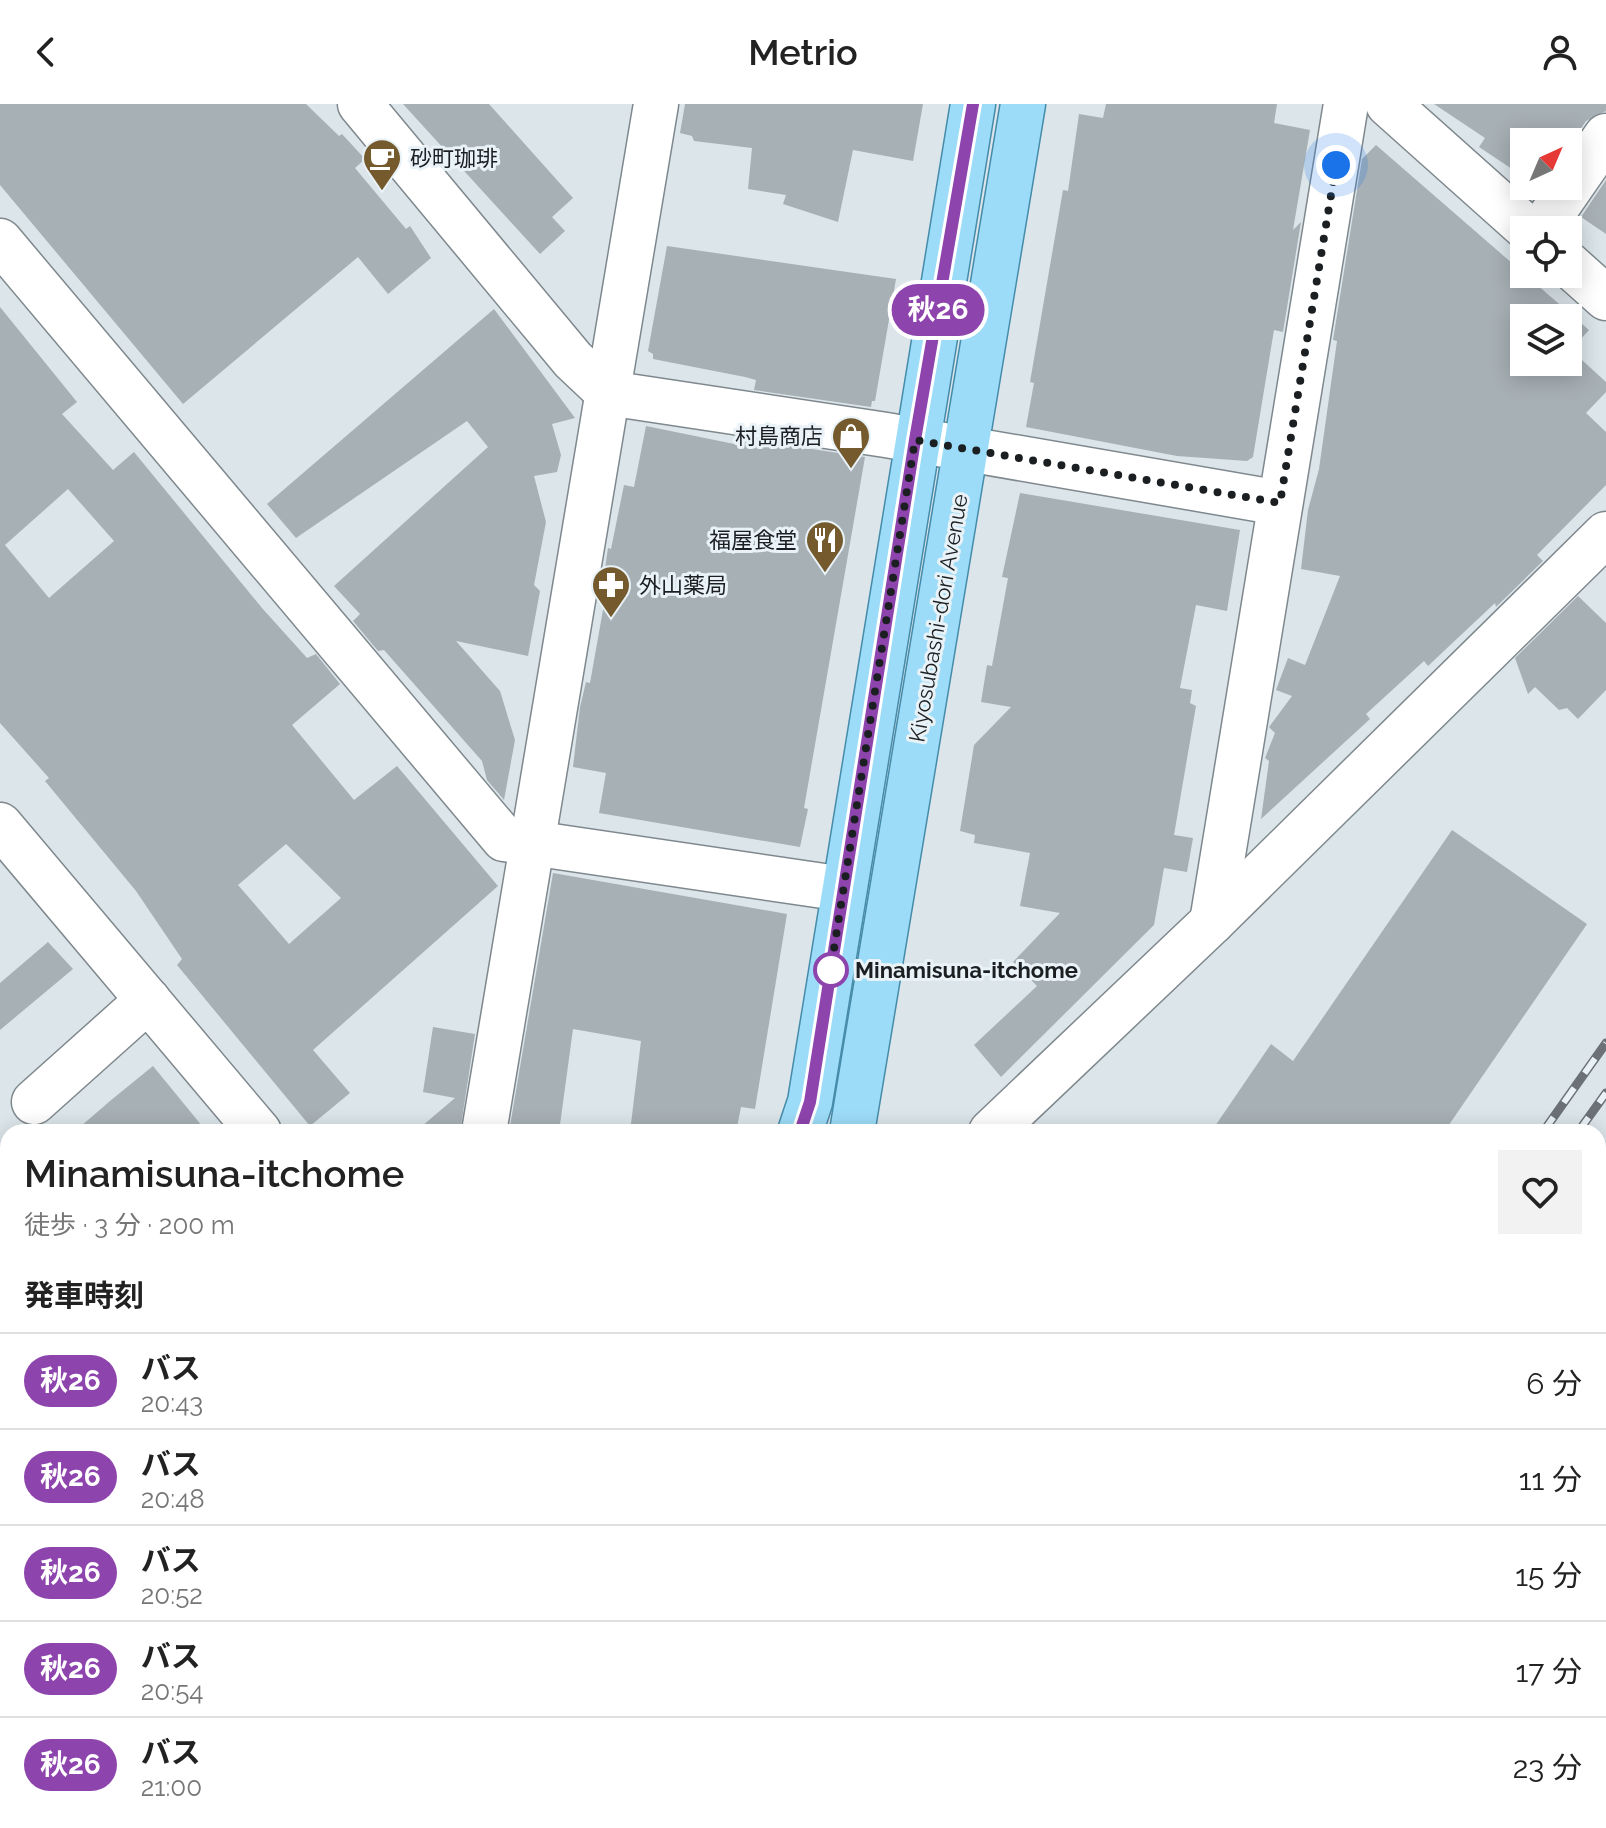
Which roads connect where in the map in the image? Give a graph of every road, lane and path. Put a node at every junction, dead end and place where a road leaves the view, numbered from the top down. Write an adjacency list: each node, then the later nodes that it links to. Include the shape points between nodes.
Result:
1 (360, 104): 13 (street, via 573,360)
2 (656, 104): 13 (street)
3 (973, 104): 14 (main road)
4 (1023, 104): 15 (main road, Kiyosubashi-dori Avenue)
5 (1346, 104): 16 (street)
6 (1388, 104): 8 (street)
7 (1606, 136): 9 (street)
8 (1513, 216)
9 (1551, 216)
10 (0, 241): 19 (street, via 494,828 504,839)
11 (1582, 277): 12 (street)
12 (1606, 298)
13 (608, 393): 14 (street); 19 (street)
14 (915, 440): 15 (street); 21 (main road)
15 (967, 449): 16 (street); 28 (main road, Kiyosubashi-dori Avenue)
16 (1280, 503): 22 (street)
17 (1606, 534): 22 (street)
18 (0, 825): 20 (street)
19 (533, 843): 21 (street); 26 (street)
20 (14, 871): 23 (street)
21 (844, 889): 27 (main road)
22 (1212, 922): 29 (street)
23 (148, 1000): 24 (street); 25 (street)
24 (34, 1102)
25 (252, 1124)
26 (485, 1124)
27 (803, 1124)
28 (853, 1124)
29 (999, 1124)

